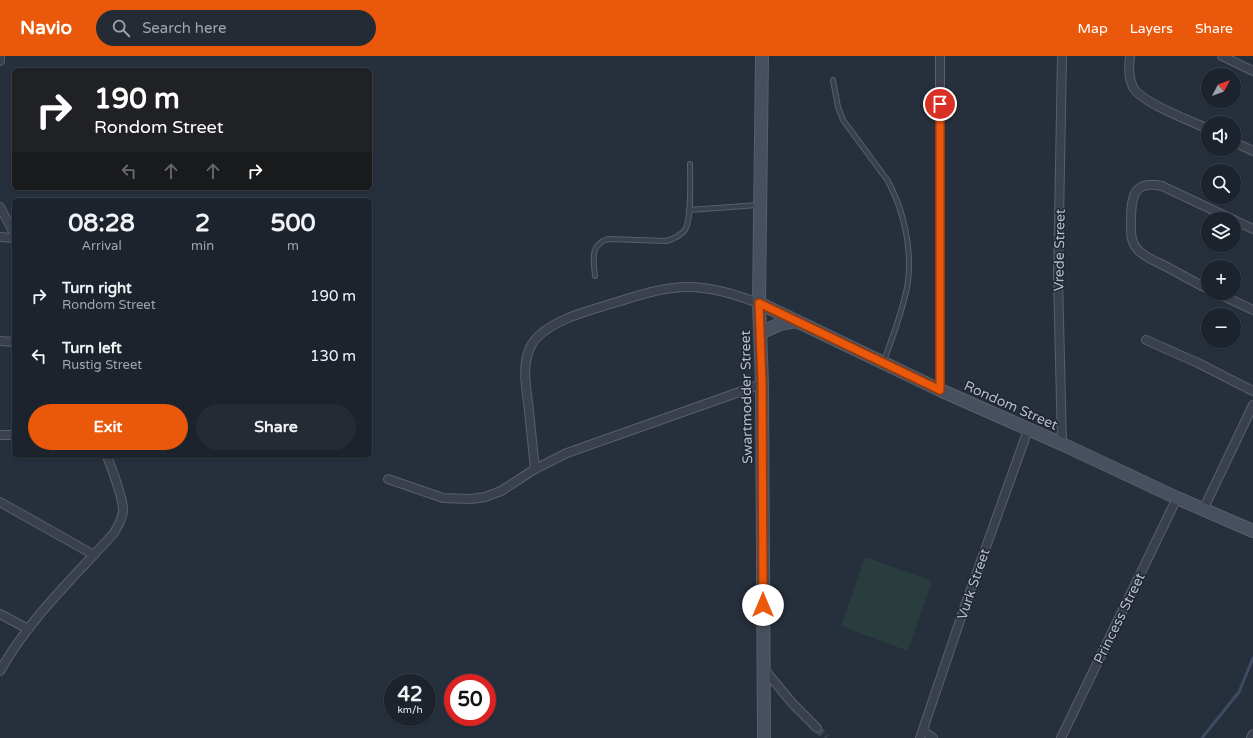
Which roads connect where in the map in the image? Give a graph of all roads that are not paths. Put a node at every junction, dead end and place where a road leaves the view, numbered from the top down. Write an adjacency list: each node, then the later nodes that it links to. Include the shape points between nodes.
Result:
1 (0, 56): 7 (street)
2 (762, 56): 14 (main road, Swartmodder Street)
3 (940, 56): 35 (street)
4 (1062, 56): 41 (street, Vrede Street, via 1058,277)
5 (1130, 56): 10 (street, via 1130,77 1136,92)
6 (1222, 56): 8 (street)
7 (0, 61)
8 (1253, 71)
9 (833, 80): 33 (lane, via 843,120 880,168 894,191 908,241 908,284)
10 (1201, 126)
11 (1241, 145): 12 (street)
12 (1253, 151)
13 (690, 164): 16 (lane)
14 (760, 204): 16 (lane); 26 (main road, Swartmodder Street)
15 (0, 207): 19 (street)
16 (689, 210): 23 (lane, via 685,229 674,239 602,241 595,249)
17 (1216, 212): 24 (street, via 1162,186 1150,184 1143,186 1133,195 1131,203 1131,236 1136,248 1147,257)
18 (1241, 224): 20 (street)
19 (12, 229)
20 (1253, 229)
21 (0, 237): 22 (street)
22 (12, 238)
23 (595, 276)
24 (1201, 285)
25 (1232, 300): 27 (street)
26 (759, 303): 28 (main road, Rondom Street); 29 (main road, Swartmodder Street); 43 (street, via 724,291 689,287 669,289 592,310 567,319 542,334 534,340 526,361)
27 (1253, 310)
28 (796, 321): 29 (main road, via 780,324); 33 (main road, Rondom Street)
29 (760, 333): 34 (main road, Swartmodder Street)
30 (1146, 340): 36 (street)
31 (0, 341): 32 (street)
32 (12, 342)
33 (883, 363): 35 (main road, Rondom Street)
34 (762, 384): 43 (street, via 574,451); 52 (main road, Swartmodder Street)
35 (940, 390): 38 (main road, Rondom Street)
36 (1253, 391)
37 (1253, 405): 47 (street)
38 (1028, 430): 41 (main road, Rondom Street); 55 (street, Vurk Street)
39 (0, 435): 40 (street)
40 (12, 435)
41 (1062, 444): 45 (main road, Rondom Street)
42 (108, 458): 49 (street, via 122,500 123,511 114,533)
43 (535, 469): 44 (street, via 501,490 485,497 471,499 443,498)
44 (388, 479)
45 (1177, 498): 47 (main road, Rondom Street); 59 (street, Princess Street)
46 (0, 502): 49 (street)
47 (1203, 510): 48 (main road, Rondom Street)
48 (1253, 531)
49 (94, 555): 51 (street)
50 (0, 614): 51 (street)
51 (28, 629): 53 (street, via 18,640)
52 (763, 668): 54 (street); 57 (main road, Swartmodder Street)
53 (0, 671)
54 (817, 728)
55 (922, 734): 58 (street)
56 (1253, 734): 60 (street)
57 (764, 738)
58 (933, 738)
59 (1061, 738)
60 (1251, 738)

